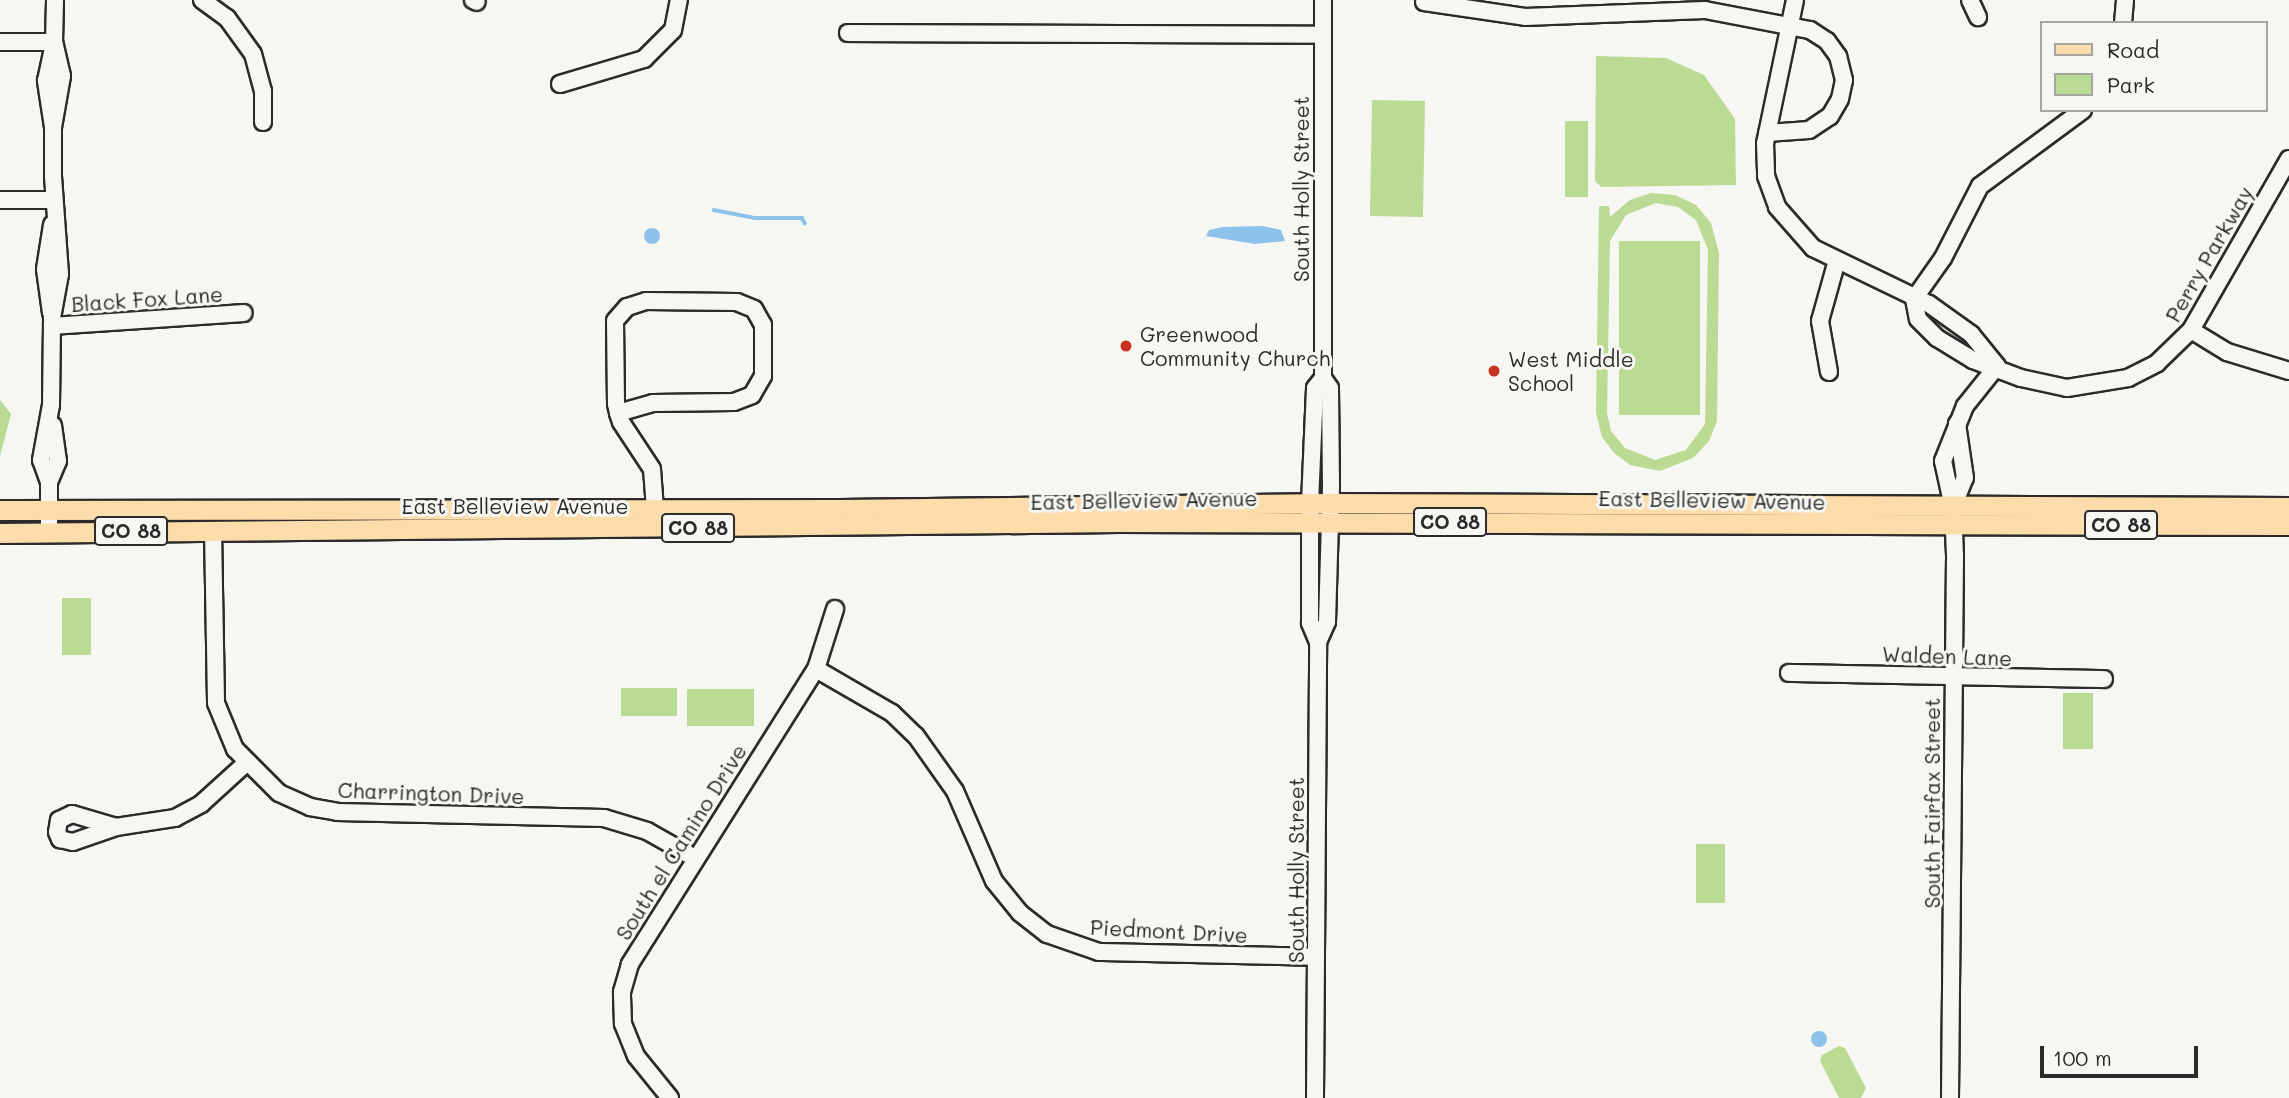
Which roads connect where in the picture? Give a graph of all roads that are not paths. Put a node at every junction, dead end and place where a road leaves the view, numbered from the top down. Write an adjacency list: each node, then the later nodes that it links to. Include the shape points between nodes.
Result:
1 (55, 0): 18 (street)
2 (202, 0): 11 (street)
3 (233, 0): 11 (street)
4 (680, 0): 19 (street, via 673,30 644,59)
5 (1323, 0): 16 (street, South Holly Street)
6 (1795, 0): 14 (street)
7 (1970, 0): 12 (street)
8 (2125, 0): 13 (street)
9 (1424, 2): 10 (street, via 1525,17)
10 (1650, 6): 14 (street, via 1728,12)
11 (221, 13): 21 (street, via 257,64)
12 (1978, 17)
13 (2123, 21)
14 (1790, 24): 22 (street); 22 (street, via 1827,41 1840,64 1843,88 1836,107 1822,123 1797,134)
15 (848, 33): 16 (street)
16 (1323, 35): 39 (street, South Holly Street, via 1323,378 1315,388)
17 (0, 42): 18 (street)
18 (54, 42): 25 (street, via 46,81 53,127)
19 (560, 84)
20 (2079, 112): 27 (street, via 1980,186 1943,258)
21 (263, 122)
22 (1767, 133): 26 (street, via 1766,176 1777,207 1801,238)
23 (2289, 159): 30 (street, Perry Parkway)
24 (0, 200): 25 (street)
25 (53, 200): 29 (street, via 45,269)
26 (1837, 260): 27 (street); 33 (street, via 1820,321)
27 (1914, 299): 31 (street, via 1929,304 1971,334); 31 (street, Perry Parkway, via 1918,319 1930,333 1973,360)
28 (244, 313): 29 (street, Black Fox Lane)
29 (52, 322): 38 (street, via 51,405 41,460 50,482)
30 (2191, 330): 31 (street, Perry Parkway, via 2157,363 2100,386 2053,386); 32 (street, via 2227,352)
31 (1997, 366): 40 (street, South Fairfax Street, via 1971,395 1957,424 1965,478)
32 (2289, 371)
33 (1829, 372)
34 (618, 413): 34 (street, via 613,386 614,326 627,307 646,301 737,302 754,309 763,325 763,376 752,395 734,402 653,403); 36 (street, via 652,469)
35 (2289, 507): 40 (main road, East Belleview Avenue / CO 88)
36 (655, 509): 38 (main road, East Belleview Avenue / CO 88); 39 (main road, East Belleview Avenue / CO 88)
37 (0, 510): 38 (main road, East Belleview Avenue / CO 88)
38 (49, 510): 43 (street)
39 (1320, 512): 40 (main road, East Belleview Avenue / CO 88); 42 (main road, East Belleview Avenue / CO 88); 53 (street, South Holly Street, via 1327,622 1318,642)
40 (1953, 517): 41 (main road, East Belleview Avenue / CO 88); 48 (street, South Fairfax Street)
41 (2289, 525)
42 (213, 530): 43 (main road, East Belleview Avenue / CO 88); 50 (street, Charrington Drive, via 216,703 228,736)
43 (49, 532): 44 (main road, East Belleview Avenue / CO 88)
44 (0, 533)
45 (835, 609): 46 (street, South el Camino Drive)
46 (816, 669): 52 (street, South el Camino Drive); 53 (street, Piedmont Drive, via 892,713 916,736 955,791 994,880 1020,913 1047,934 1099,952)
47 (1789, 673): 48 (street, Walden Lane)
48 (1954, 678): 49 (street, Walden Lane); 56 (street, South Fairfax Street)
49 (2104, 679)
50 (246, 764): 51 (street, via 187,813); 52 (street, Charrington Drive, via 279,793 319,809 604,818 647,831)
51 (116, 827)
52 (695, 859): 54 (street, South el Camino Drive, via 637,950 622,992 629,1042)
53 (1316, 957): 55 (street, South Holly Street)
54 (670, 1098)
55 (1315, 1098)
56 (1950, 1098)

